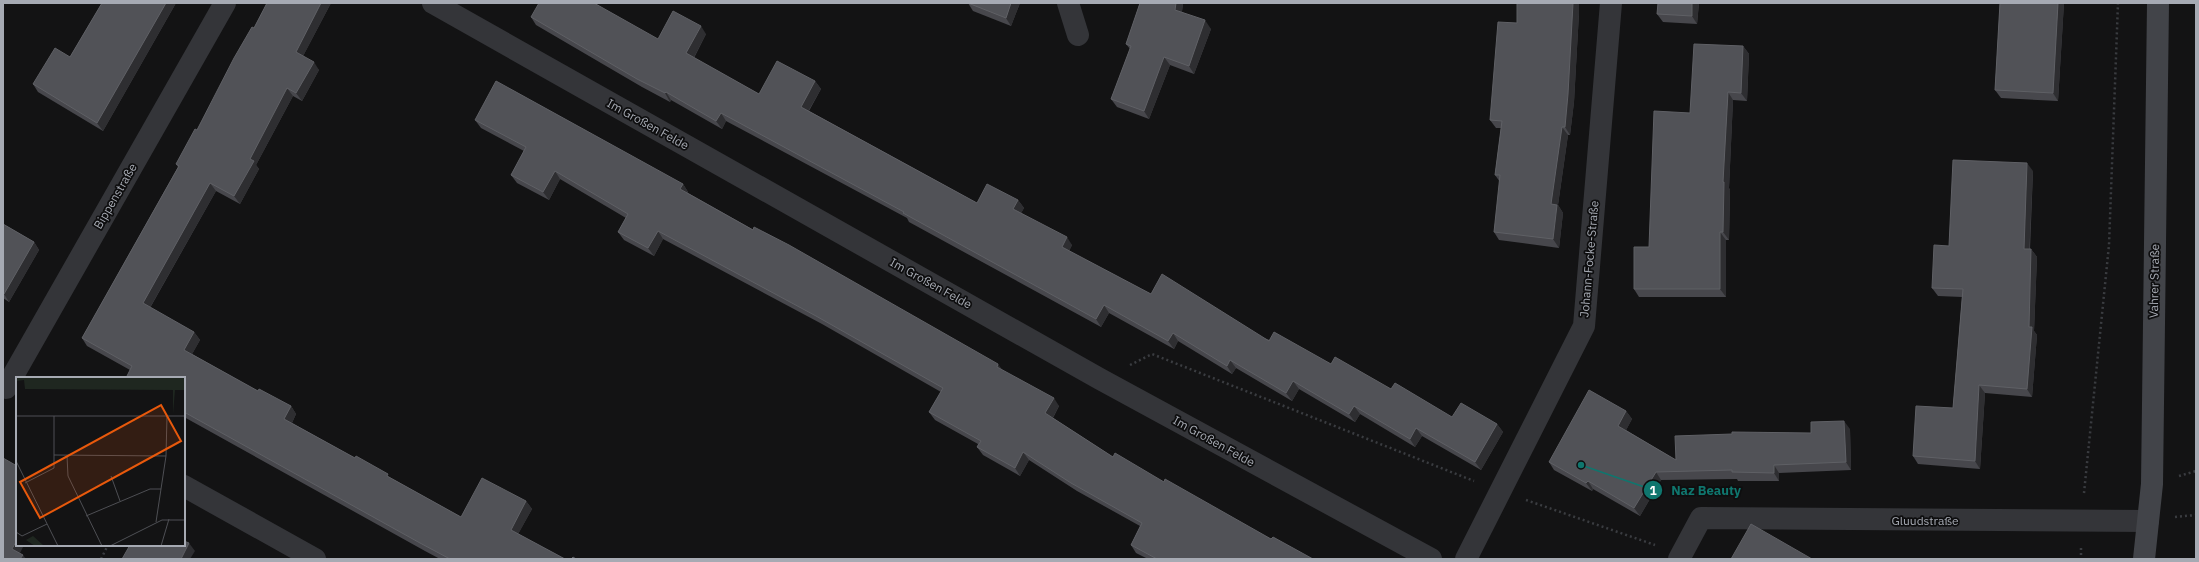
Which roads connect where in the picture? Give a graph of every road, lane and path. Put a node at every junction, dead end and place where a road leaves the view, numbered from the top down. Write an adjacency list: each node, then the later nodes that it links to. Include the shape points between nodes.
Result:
1 (225, 3): 9 (street, Bippenstraße)
2 (433, 3): 10 (street, Im Großen Felde)
3 (1068, 3): 7 (street)
4 (1611, 3): 13 (street, Johann-Focke-Straße, via 1584,326)
5 (2118, 3): 14 (path, via 2109,245)
6 (2158, 3): 15 (main road, Vahrer Straße, via 2152,484)
7 (1078, 35)
8 (16, 377): 11 (street, Bippenstraße)
9 (16, 377)
10 (1100, 379): 13 (path, via 1152,354); 20 (street, Im Großen Felde)
11 (9, 390)
12 (185, 487): 19 (street)
13 (1501, 492): 17 (path); 21 (street, Johann-Focke-Straße)
14 (2081, 520): 15 (street, Gluudstraße); 17 (street, Gluudstraße, via 1701,518); 22 (path)
15 (2148, 521): 23 (main road, Vahrer Straße)
16 (108, 546): 18 (path)
17 (1680, 557)
18 (101, 559)
19 (315, 559)
20 (1431, 559)
21 (1466, 559)
22 (2081, 559)
23 (2144, 559)

